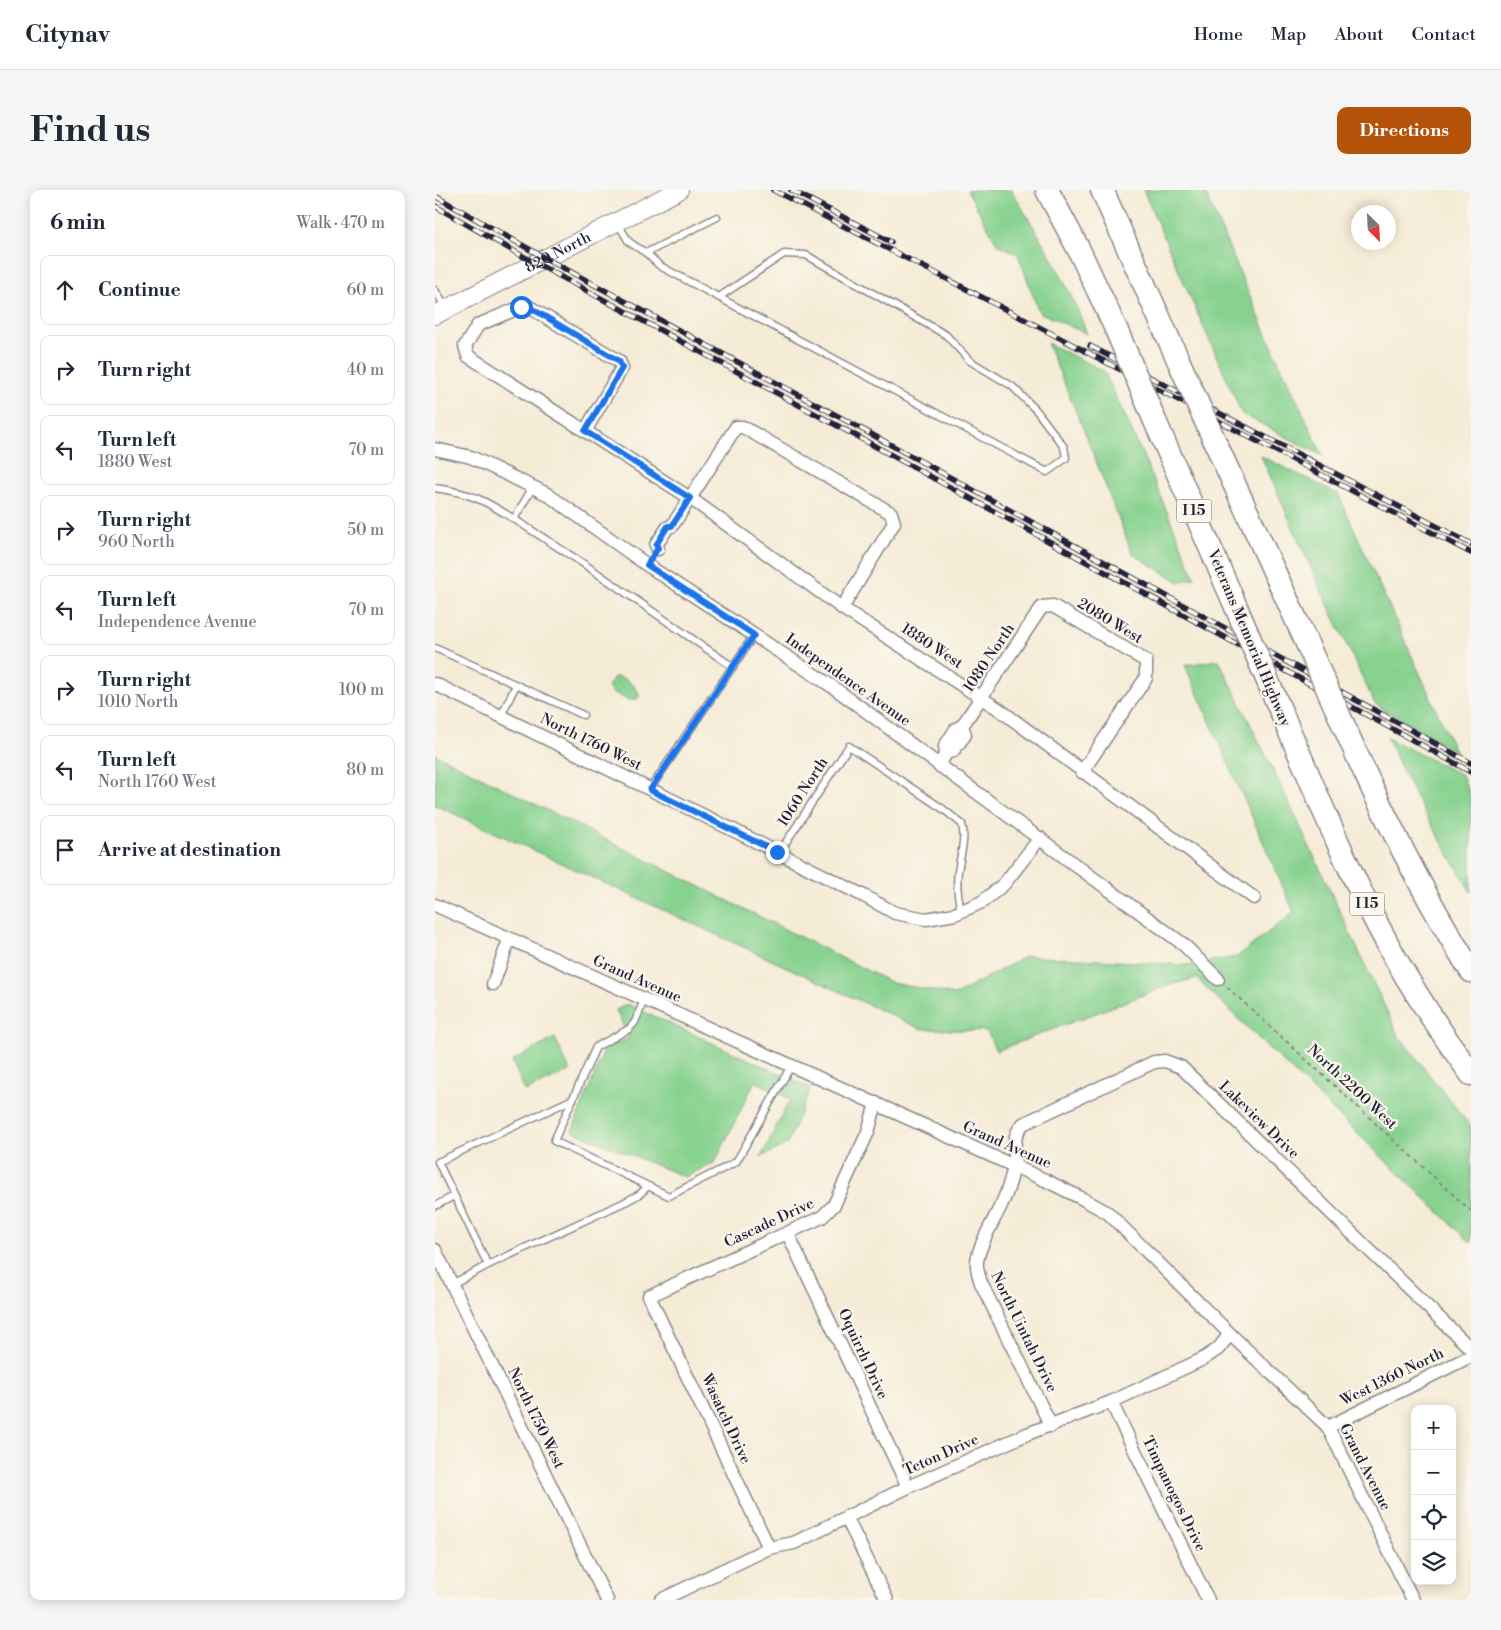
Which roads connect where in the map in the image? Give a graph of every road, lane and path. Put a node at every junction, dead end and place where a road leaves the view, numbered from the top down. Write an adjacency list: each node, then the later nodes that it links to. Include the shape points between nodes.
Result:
1 (660, 190): 6 (main road, 820 North)
2 (679, 190): 6 (main road, 820 North)
3 (1047, 190): 41 (highway, Veterans Memorial Highway / I 15, bridge, via 1115,329 1351,870 1424,1007)
4 (1101, 190): 36 (highway, bridge, via 1407,862)
5 (717, 217): 7 (lane)
6 (615, 218): 7 (lane, via 629,242); 9 (main road, 820 North)
7 (646, 253): 8 (lane, via 660,266)
8 (719, 297): 8 (lane, via 1047,472 1066,458 1064,447 1036,410 1012,386 970,361 946,334 806,255 784,254)
9 (439, 304)
10 (585, 431): 10 (street, 1880 West, via 467,356 465,346 478,325 521,307 531,308 619,361 622,368); 14 (street, 1880 West)
11 (435, 449): 12 (street, Independence Avenue, via 471,457)
12 (533, 486): 15 (lane); 16 (street, Independence Avenue)
13 (435, 488): 15 (lane, via 475,496)
14 (690, 498): 16 (street, via 672,526 668,526); 18 (street, 1880 West); 18 (street, via 736,427 743,427 891,514 894,523)
15 (514, 519): 21 (lane)
16 (647, 565): 19 (street, Independence Avenue)
17 (1042, 607): 24 (street, 1080 North); 28 (street, 2080 West, via 1053,606 1146,662 1146,678)
18 (843, 608): 24 (street, 1880 West)
19 (754, 635): 21 (lane); 27 (street, Independence Avenue, via 833,687)
20 (435, 648): 23 (lane)
21 (733, 666): 29 (lane)
22 (435, 684): 26 (street, North 1760 West)
23 (516, 685): 25 (lane); 26 (lane)
24 (982, 698): 27 (street, 1080 North, via 945,746 946,752); 28 (street, 1880 West)
25 (583, 715)
26 (501, 716): 29 (street, North 1760 West)
27 (939, 766): 30 (street, Independence Avenue)
28 (1083, 772): 32 (street, 1880 West)
29 (650, 790): 31 (street, North 1760 West)
30 (1040, 838): 34 (street, North 1760 West, via 1004,884 982,902); 37 (street, Independence Avenue, via 1183,944)
31 (779, 853): 34 (street, North 1760 West, via 895,913 926,919); 34 (lane, 1060 North, via 849,746 962,824 964,831 957,874)
32 (1255, 898)
33 (435, 905): 35 (street, Grand Avenue)
34 (961, 911)
35 (509, 940): 38 (street); 39 (street, Grand Avenue)
36 (1471, 971)
37 (1218, 979): 49 (path, North 2200 West)
38 (493, 984)
39 (644, 1000): 40 (street, Grand Avenue); 42 (lane, via 629,1029 595,1047)
40 (791, 1066): 43 (street, Grand Avenue); 46 (lane, via 736,1162 669,1196)
41 (1471, 1074)
42 (573, 1099): 44 (lane); 46 (lane, via 554,1141)
43 (876, 1104): 45 (street, Grand Avenue); 50 (street, Cascade Drive, via 868,1132 834,1206 823,1217)
44 (436, 1159): 47 (lane)
45 (1014, 1167): 55 (street, Grand Avenue, via 1108,1213); 56 (street, Lakeview Drive, via 1015,1135 1027,1121 1154,1062 1176,1064); 59 (street, North Uintah Drive, via 1005,1198 980,1251 978,1273)
46 (648, 1186): 52 (lane, via 641,1194 625,1202)
47 (455, 1196): 48 (lane); 52 (lane)
48 (435, 1206)
49 (1471, 1211)
50 (788, 1234): 54 (street, Cascade Drive, via 649,1296); 61 (street, Oquirrh Drive)
51 (435, 1250): 53 (street, North 1750 West)
52 (488, 1265): 53 (lane)
53 (451, 1284): 64 (street, North 1750 West)
54 (653, 1304): 63 (street, Wasatch Drive)
55 (1230, 1334): 58 (street, Teton Drive, via 1218,1350 1203,1359); 60 (street, Grand Avenue)
56 (1471, 1349)
57 (1471, 1356): 60 (street, West 1360 North)
58 (1111, 1402): 59 (street, Teton Drive); 67 (street, Timpanogos Drive)
59 (1051, 1426): 61 (street, Teton Drive)
60 (1328, 1427): 68 (street, Grand Avenue)
61 (908, 1487): 62 (street, Teton Drive)
62 (846, 1517): 63 (street, Teton Drive, via 794,1543); 66 (street)
63 (769, 1548): 65 (street, Teton Drive)
64 (607, 1600)
65 (661, 1600)
66 (887, 1600)
67 (1208, 1600)
68 (1413, 1600)

